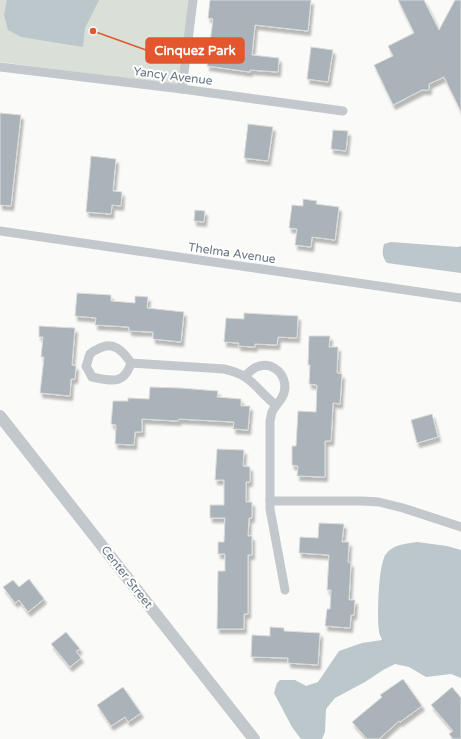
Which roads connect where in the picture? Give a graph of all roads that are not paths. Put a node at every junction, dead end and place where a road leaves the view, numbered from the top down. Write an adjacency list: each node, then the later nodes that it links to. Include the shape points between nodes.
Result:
1 (193, 0): 3 (street)
2 (0, 68): 3 (street, Yancy Avenue)
3 (182, 89): 4 (street, Yancy Avenue)
4 (343, 111)
5 (0, 231): 6 (street, Thelma Avenue)
6 (461, 298)
7 (131, 363): 7 (street, via 124,352 108,345 91,353 86,366 92,377 109,381 121,379 128,372); 8 (street, via 233,370)
8 (245, 376): 9 (street); 9 (street, via 260,366 276,369 285,383 285,391)
9 (276, 405): 11 (street, via 270,421)
10 (0, 416): 14 (street, Center Street)
11 (270, 500): 12 (street, via 379,502); 13 (street)
12 (461, 527)
13 (285, 590)
14 (254, 739)

